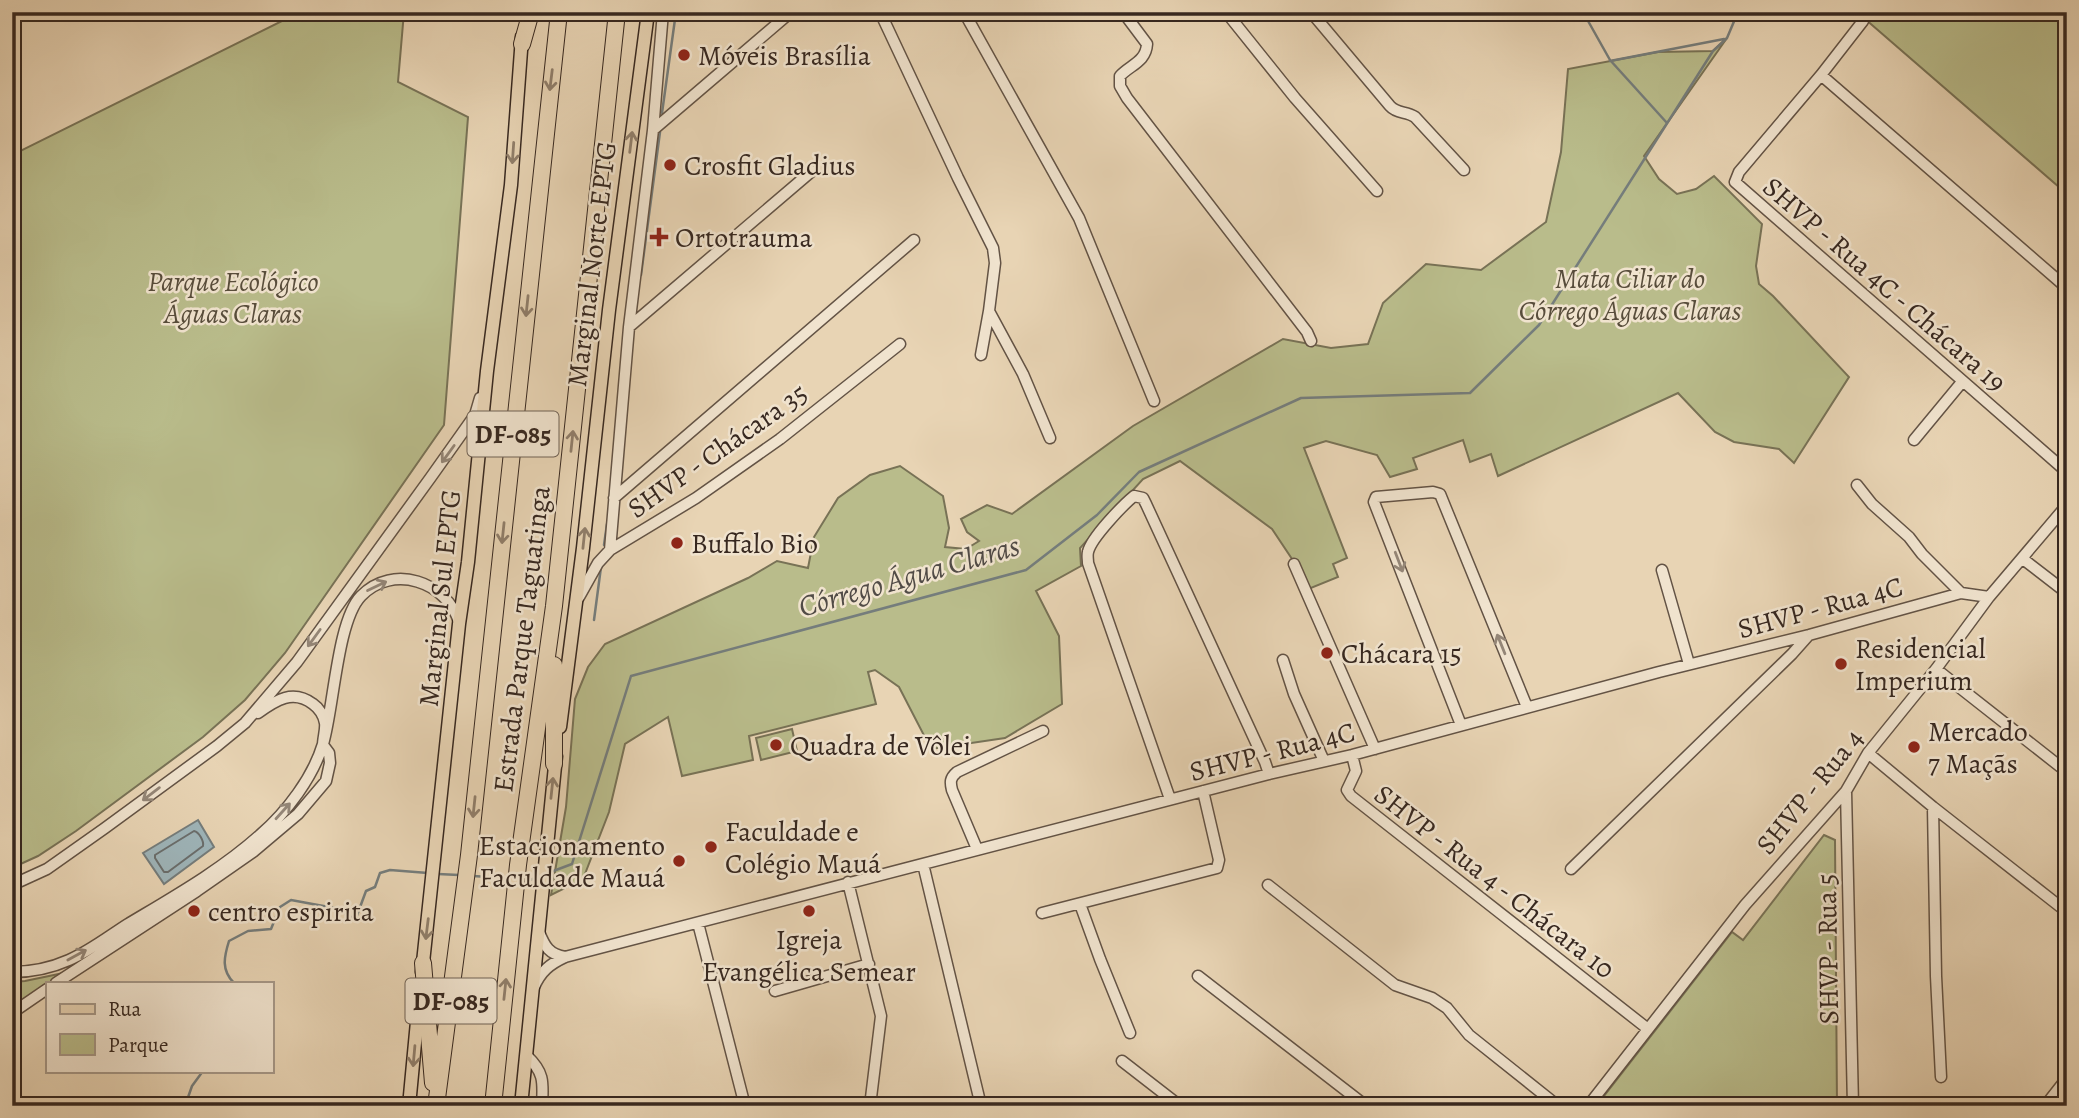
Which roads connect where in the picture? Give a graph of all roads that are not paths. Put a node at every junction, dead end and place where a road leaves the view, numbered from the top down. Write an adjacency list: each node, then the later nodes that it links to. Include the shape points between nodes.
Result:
1 (525, 12): 14 (main road, Marginal Sul EPTG)
2 (531, 12): 14 (highway)
3 (559, 12): 94 (highway, Estrada Parque Taguatinga / DF-085, one-way to 94, via 469,855)
4 (617, 12): 43 (highway, Estrada Parque Taguatinga / DF-085, one-way to 4)
5 (648, 12): 44 (main road, Marginal Norte EPTG, one-way to 5)
6 (663, 12): 16 (street)
7 (791, 12): 16 (street)
8 (880, 12): 22 (street, via 993,248)
9 (964, 12): 29 (street, via 1079,218)
10 (1123, 12): 24 (street, via 1147,49 1120,76 1120,86)
11 (1226, 12): 19 (street)
12 (1311, 12): 17 (street, via 1390,106 1415,117)
13 (1863, 21): 15 (street, SHVP - Rua 4C - Chácara 19)
14 (522, 44): 27 (main road, Marginal Sul EPTG, one-way to 27, via 511,185)
15 (1821, 75): 21 (street); 28 (street, SHVP - Rua 4C - Chácara 19, via 1735,182)
16 (653, 130): 23 (street)
17 (1465, 170)
18 (812, 171): 23 (street)
19 (1377, 191)
20 (914, 240): 34 (street, SHVP - Chácara 35)
21 (2067, 288)
22 (989, 311): 26 (street); 30 (street)
23 (629, 327): 34 (street)
24 (1311, 341)
25 (901, 344): 36 (street, SHVP - Chácara 35, via 780,439)
26 (981, 355)
27 (487, 371): 45 (main road, Marginal Sul EPTG); 51 (street, one-way to 51, via 475,415 297,662)
28 (1962, 382): 31 (street); 32 (street, SHVP - Rua 4C - Chácara 19)
29 (1154, 401)
30 (1050, 438)
31 (1914, 440)
32 (2067, 472)
33 (1857, 485): 40 (street)
34 (614, 498): 36 (street)
35 (2067, 505): 37 (street, SHVP - Rua 4)
36 (610, 550): 44 (street, SHVP - Chácara 35, via 588,579)
37 (2023, 559): 41 (street); 42 (street, SHVP - Rua 4)
38 (1294, 564): 55 (street)
39 (1662, 570): 48 (street)
40 (1961, 593): 42 (street, SHVP - Rua 4C); 46 (street, SHVP - Rua 4C)
41 (2067, 593)
42 (1989, 597): 49 (street, SHVP - Rua 4)
43 (554, 606): 59 (highway); 95 (highway, Estrada Parque Taguatinga / DF-085, one-way to 43, via 518,865)
44 (575, 607): 59 (main road, Marginal Norte EPTG)
45 (459, 624): 54 (street, one-way to 45, via 346,626 354,605 369,588 393,579 424,583 438,590); 78 (main road, Marginal Sul EPTG, one-way to 78)
46 (1809, 635): 48 (street, SHVP - Rua 4C); 68 (street)
47 (1283, 660): 58 (street)
48 (1689, 664): 50 (street, SHVP - Rua 4C)
49 (1936, 669): 56 (street, SHVP - Rua 4); 60 (street)
50 (1527, 707): 52 (street, SHVP - Rua 4C); 52 (street, one-way to 52, via 1443,497 1433,492 1376,497 1374,502)
51 (245, 723): 54 (street, via 277,699 306,699 325,721); 70 (street, one-way to 70, via 47,869)
52 (1461, 725): 55 (street, SHVP - Rua 4C)
53 (1043, 731): 66 (street, via 951,778)
54 (323, 745): 80 (street, one-way to 54, via 31,972 70,960 229,859 290,803); 82 (street, via 330,763 326,781 298,814 253,852)
55 (1375, 749): 57 (street, SHVP - Rua 4C)
56 (1868, 753): 62 (street, SHVP - Rua 4); 65 (street)
57 (1352, 755): 58 (street, SHVP - Rua 4C); 87 (street, SHVP - Rua 4 - Chácara 10, via 1356,771 1347,790 1350,796)
58 (1324, 761): 61 (street, SHVP - Rua 4C)
59 (554, 764): 76 (main road, Marginal Norte EPTG, one-way to 59)
60 (2067, 772)
61 (1269, 774): 63 (street, SHVP - Rua 4C); 64 (street, via 1146,504 1134,496 1087,555)
62 (1846, 790): 87 (street, SHVP - Rua 4, via 1745,905); 105 (street, SHVP - Rua 5)
63 (1203, 791): 64 (street, SHVP - Rua 4C); 72 (street, via 1219,859 1217,868)
64 (1170, 799): 66 (street, SHVP - Rua 4C)
65 (1933, 807): 73 (street); 91 (street)
66 (977, 849): 67 (street, SHVP - Rua 4C)
67 (923, 863): 69 (street, SHVP - Rua 4C); 100 (street)
68 (1571, 869)
69 (848, 882): 75 (street, SHVP - Rua 4C); 79 (street)
70 (12, 885)
71 (1268, 885): 103 (street, via 1395,985 1447,1008 1469,1035)
72 (1080, 904): 74 (street); 88 (street)
73 (2067, 912)
74 (1042, 913)
75 (698, 923): 77 (street, SHVP - Rua 4C); 98 (street)
76 (538, 929): 77 (street, via 551,953); 83 (main road, Marginal Norte EPTG)
77 (565, 957): 83 (street, SHVP - Rua 4C, via 545,969)
78 (423, 963): 93 (main road, Marginal Sul EPTG, one-way to 93); 94 (highway)
79 (869, 964): 85 (street); 99 (street, via 881,1016)
80 (12, 972)
81 (1198, 976): 102 (street)
82 (58, 982)
83 (533, 989): 89 (main road, Marginal Norte EPTG)
84 (46, 990): 86 (street)
85 (775, 991)
86 (12, 1013)
87 (1647, 1029): 104 (street, SHVP - Rua 4)
88 (1130, 1033)
89 (527, 1056): 96 (main road, Marginal Norte EPTG); 97 (street, via 541,1073)
90 (1122, 1061): 101 (street)
91 (1941, 1077)
92 (2067, 1078): 106 (street)
93 (409, 1106)
94 (435, 1106)
95 (493, 1106)
96 (521, 1106)
97 (541, 1106)
98 (744, 1106)
99 (870, 1106)
100 (981, 1106)
101 (1181, 1106)
102 (1366, 1106)
103 (1558, 1106)
104 (1588, 1106)
105 (1853, 1106)
106 (2045, 1106)

